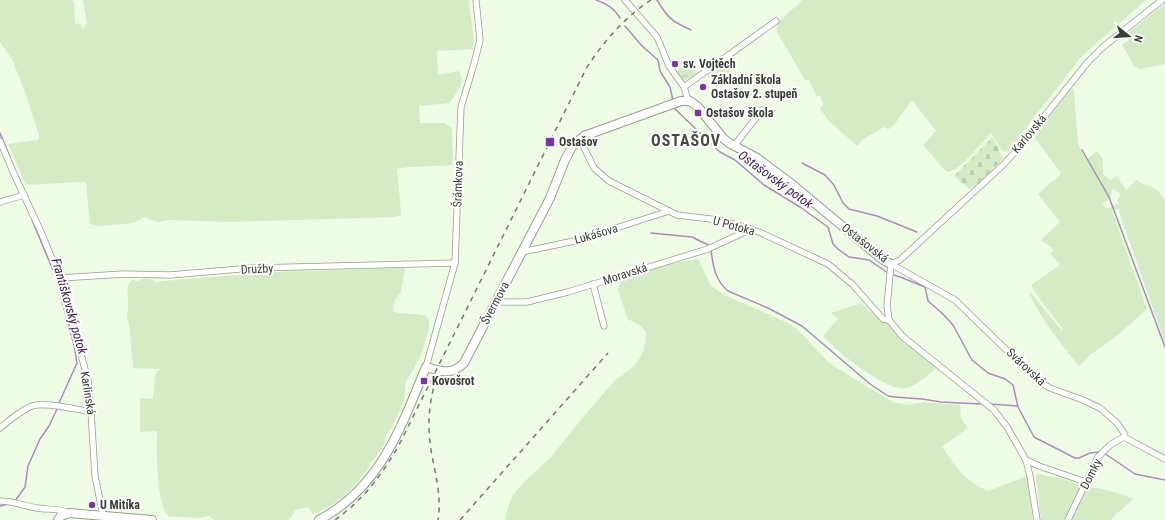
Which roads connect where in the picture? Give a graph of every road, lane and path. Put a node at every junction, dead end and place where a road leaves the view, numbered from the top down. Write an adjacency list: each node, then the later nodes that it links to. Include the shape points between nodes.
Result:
1 (476, 0): 16 (street, Šrámkova, via 480,40 461,107)
2 (625, 0): 5 (street, via 657,37 669,66)
3 (1162, 0): 17 (street, Karlovská, via 1086,63 1003,165 900,260)
4 (776, 21): 5 (street)
5 (684, 87): 6 (street)
6 (688, 100): 8 (street, Švermova); 10 (street, Ostašovská, via 693,102 719,135)
7 (762, 110): 10 (street)
8 (580, 139): 13 (street, U Potoka, via 594,168 609,181); 15 (street, Švermova, via 573,145 550,198)
9 (0, 141): 11 (street, Karlinská)
10 (734, 146): 17 (street, Ostašovská, via 757,158 793,185)
11 (24, 195): 12 (street); 18 (street, Karlinská)
12 (0, 202)
13 (669, 211): 14 (street, U Potoka, via 676,215 719,220); 15 (street, Lukášova, via 579,240)
14 (750, 229): 19 (street, Moravská, via 708,249); 21 (street, U Potoka, via 828,264 852,284 883,319)
15 (522, 252): 20 (street, Švermova)
16 (455, 263): 18 (street, Družby, via 252,268 170,275 124,274); 23 (street, Šrámkova)
17 (891, 264): 21 (street, Ostašovská, via 887,306); 26 (street, Svárovská, via 955,300 1037,380 1050,388 1100,408 1117,423)
18 (60, 278): 24 (street, Karlinská, via 88,380)
19 (593, 284): 20 (street, Moravská, via 527,302); 22 (street)
20 (496, 302): 23 (street, Švermova, via 460,367 445,372)
21 (890, 320): 28 (street, Ostašovská, via 902,336 994,410 1008,427)
22 (604, 326)
23 (426, 367): 35 (street, via 396,438 376,471 355,496)
24 (92, 412): 25 (street, via 35,405 11,418); 32 (street, Karlinská, via 95,476)
25 (0, 428)
26 (1124, 437): 27 (street); 29 (street, Domky, via 1110,445 1098,457)
27 (1165, 459)
28 (1026, 460): 29 (street); 36 (street, Ostašovská)
29 (1086, 482): 37 (street, Domky)
30 (0, 501): 31 (street)
31 (69, 513): 32 (street); 33 (street)
32 (103, 515): 34 (street)
33 (58, 520)
34 (152, 520)
35 (319, 520)
36 (1037, 520)
37 (1068, 520)

